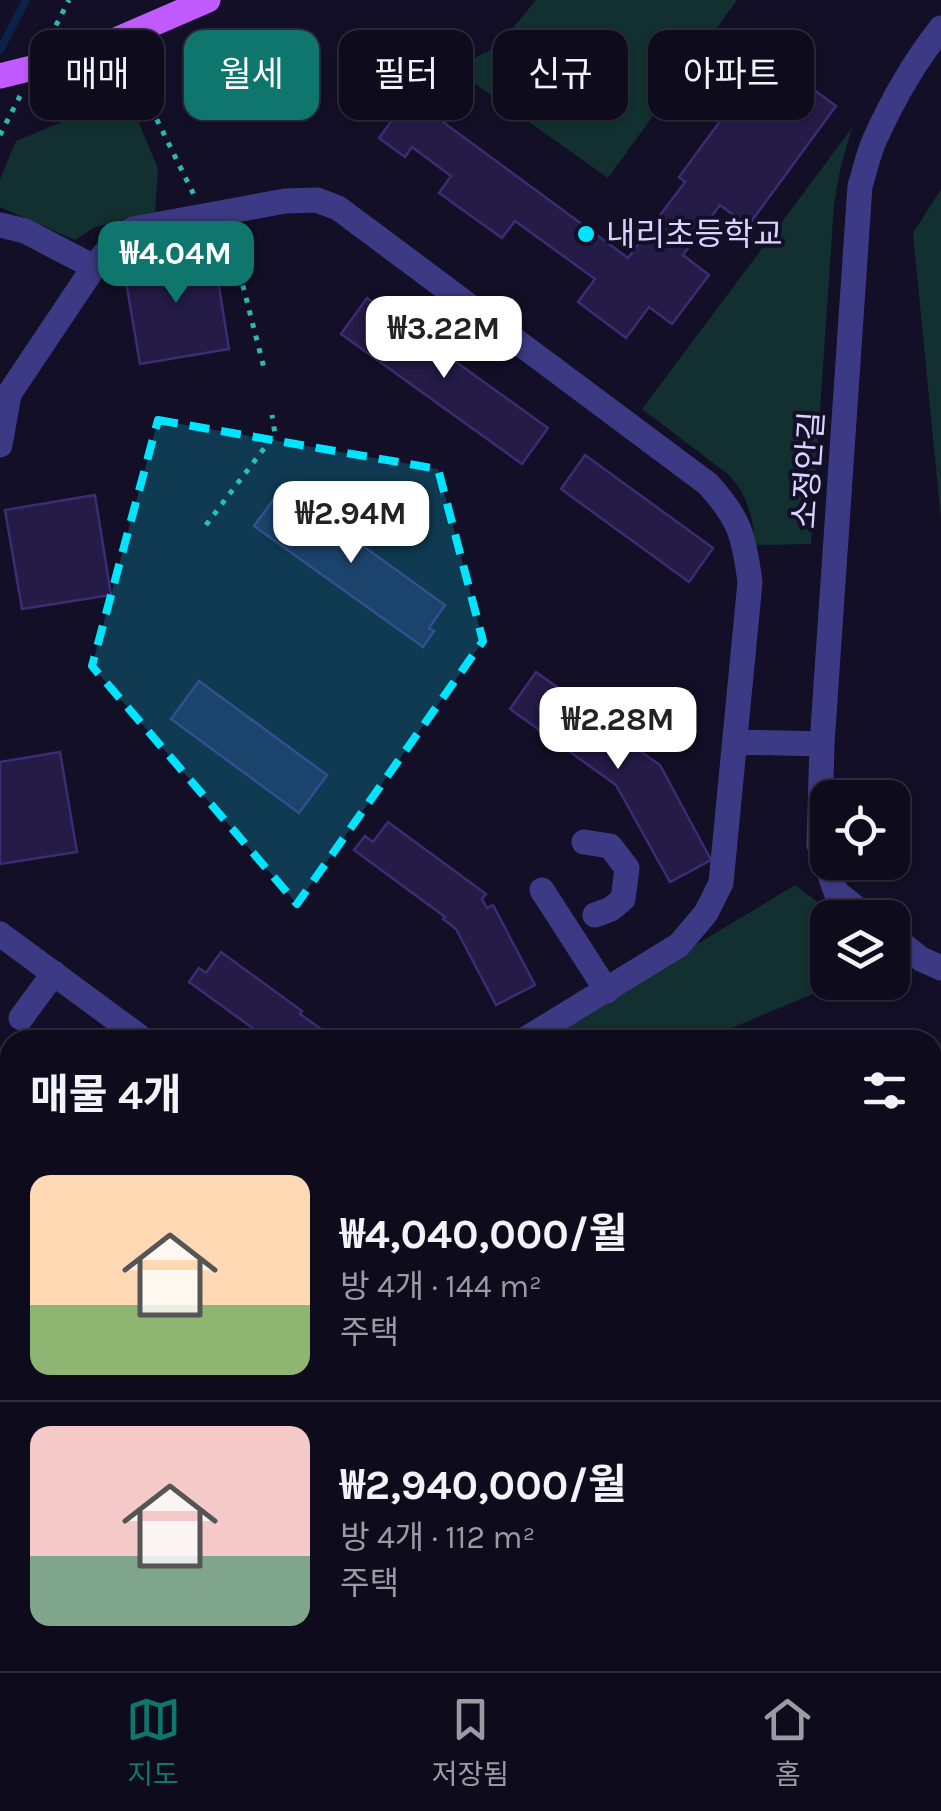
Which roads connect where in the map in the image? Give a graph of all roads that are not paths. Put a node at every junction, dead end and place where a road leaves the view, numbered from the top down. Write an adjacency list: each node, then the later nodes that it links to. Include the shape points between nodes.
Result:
1 (208, 0): 3 (main road, bridge, via 118,39)
2 (941, 28): 8 (street, 소정안길, via 874,142 860,186)
3 (0, 76)
4 (0, 225): 5 (street, via 26,231)
5 (94, 267): 6 (street, via 9,394); 7 (street, via 133,229 285,202 328,204 377,236 708,484 730,508 750,582)
6 (0, 445)
7 (735, 742): 8 (street); 17 (street, via 721,882 706,913 679,944)
8 (822, 744): 11 (street, 소정안길, via 818,845 836,892)
9 (584, 842): 12 (street, via 610,846 627,868 622,900)
10 (542, 890): 17 (street)
11 (846, 900)
12 (594, 915)
13 (0, 934): 16 (street)
14 (910, 950): 15 (street)
15 (941, 968)
16 (54, 973): 18 (street); 19 (street)
17 (607, 991): 20 (street)
18 (21, 1018)
19 (131, 1030)
20 (541, 1030)

